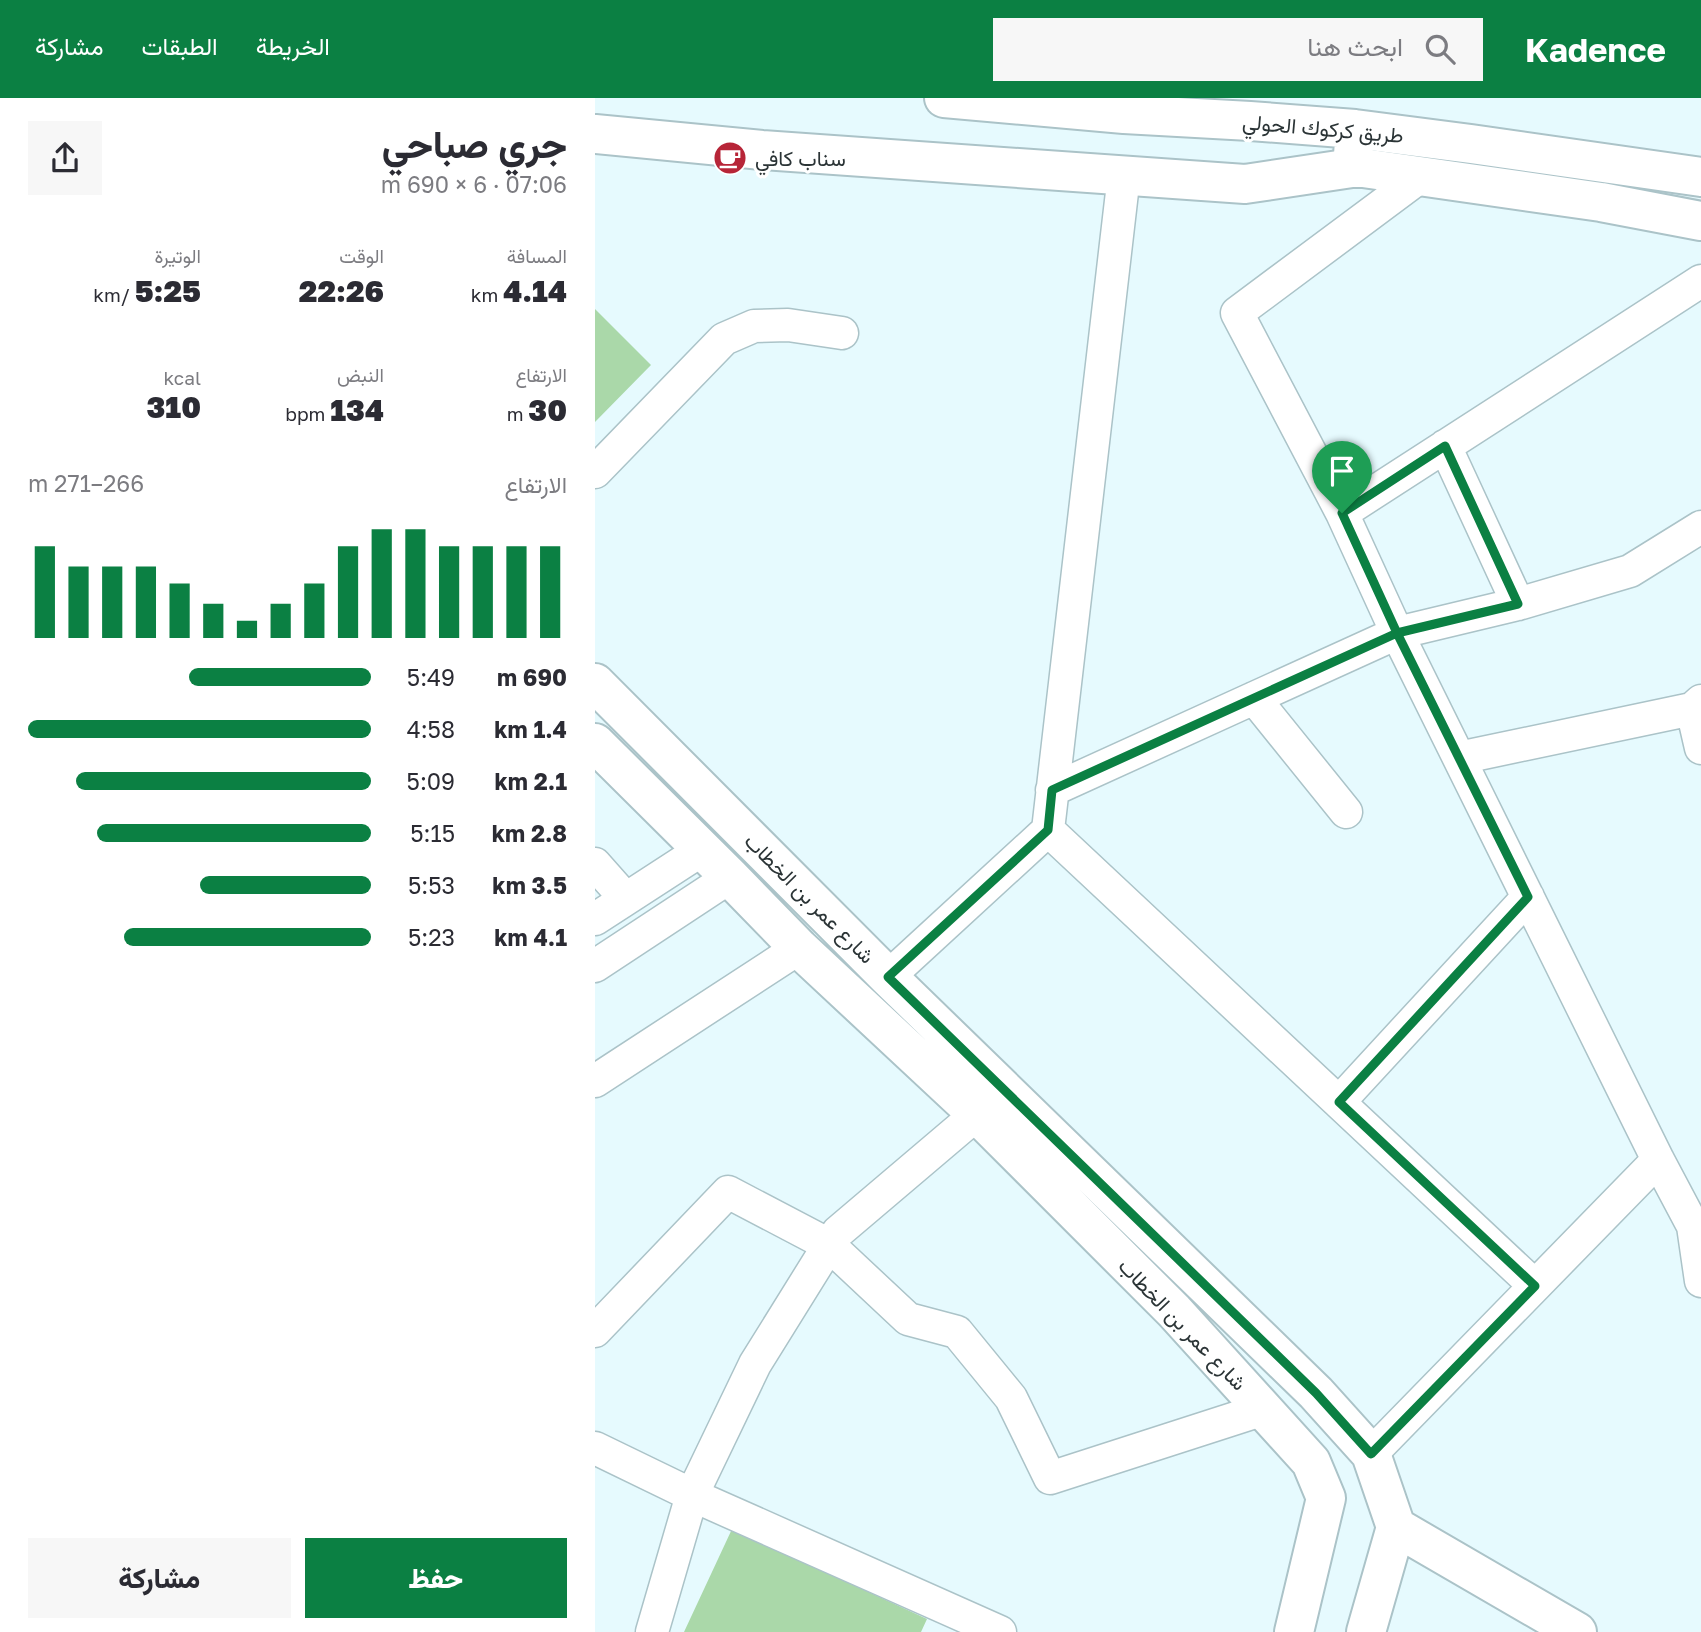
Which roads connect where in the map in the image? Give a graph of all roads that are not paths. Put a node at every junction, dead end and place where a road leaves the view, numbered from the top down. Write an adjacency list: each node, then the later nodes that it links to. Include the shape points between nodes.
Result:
1 (944, 98): 2 (main road, طريق كركوك الحولي)
2 (1355, 129): 4 (main road); 7 (main road, طريق كركوك الحولي)
3 (595, 134): 5 (main road)
4 (1352, 168): 5 (main road, via 1245,184); 6 (main road)
5 (1124, 175): 23 (street)
6 (1421, 176): 8 (main road); 13 (street, via 1237,313)
7 (1701, 177)
8 (1701, 221)
9 (1701, 281): 11 (street)
10 (842, 333): 12 (street, via 788,325 754,326 724,339)
11 (1445, 446): 13 (street); 15 (street)
12 (595, 472)
13 (1342, 513): 16 (street)
14 (1701, 527): 15 (street, via 1630,571)
15 (1518, 604): 16 (street)
16 (1397, 633): 18 (street); 22 (street)
17 (595, 683): 34 (main road, شارع عمر بن الخطاب)
18 (1254, 698): 23 (street); 24 (street)
19 (1696, 705): 21 (street); 22 (street)
20 (595, 743): 26 (main road, شارع عمر بن الخطاب)
21 (1701, 748)
22 (1459, 758): 29 (street)
23 (1052, 790): 25 (street)
24 (1346, 811)
25 (1048, 830): 34 (street); 36 (street)
26 (702, 849): 28 (main road, شارع عمر بن الخطاب); 30 (street)
27 (595, 864): 30 (street)
28 (730, 877): 32 (main road, شارع عمر بن الخطاب); 33 (street)
29 (1528, 897): 36 (street); 38 (street)
30 (626, 899): 31 (street)
31 (595, 919)
32 (799, 948): 35 (street); 37 (main road, شارع عمر بن الخطاب)
33 (595, 966)
34 (888, 977): 45 (main road, شارع عمر بن الخطاب, via 1316,1393)
35 (595, 1081)
36 (1339, 1102): 41 (street)
37 (977, 1114): 39 (street, via 838,1232); 43 (main road, شارع عمر بن الخطاب, via 1174,1311)
38 (1658, 1160): 40 (street, via 1693,1226); 41 (street)
39 (829, 1245): 42 (street, via 728,1192); 43 (street, via 908,1318 957,1332 1011,1398 1050,1478); 46 (street, via 755,1364)
40 (1701, 1281)
41 (1535, 1286): 45 (street)
42 (595, 1331)
43 (1264, 1409): 50 (main road, شارع عمر بن الخطاب, via 1311,1462 1326,1498)
44 (595, 1448): 46 (street)
45 (1371, 1454): 47 (main road, شارع عمر بن الخطاب)
46 (692, 1495): 48 (street); 49 (street)
47 (1396, 1527): 51 (main road); 52 (main road)
48 (652, 1632)
49 (1000, 1632)
50 (1294, 1632)
51 (1366, 1632)
52 (1577, 1632)

